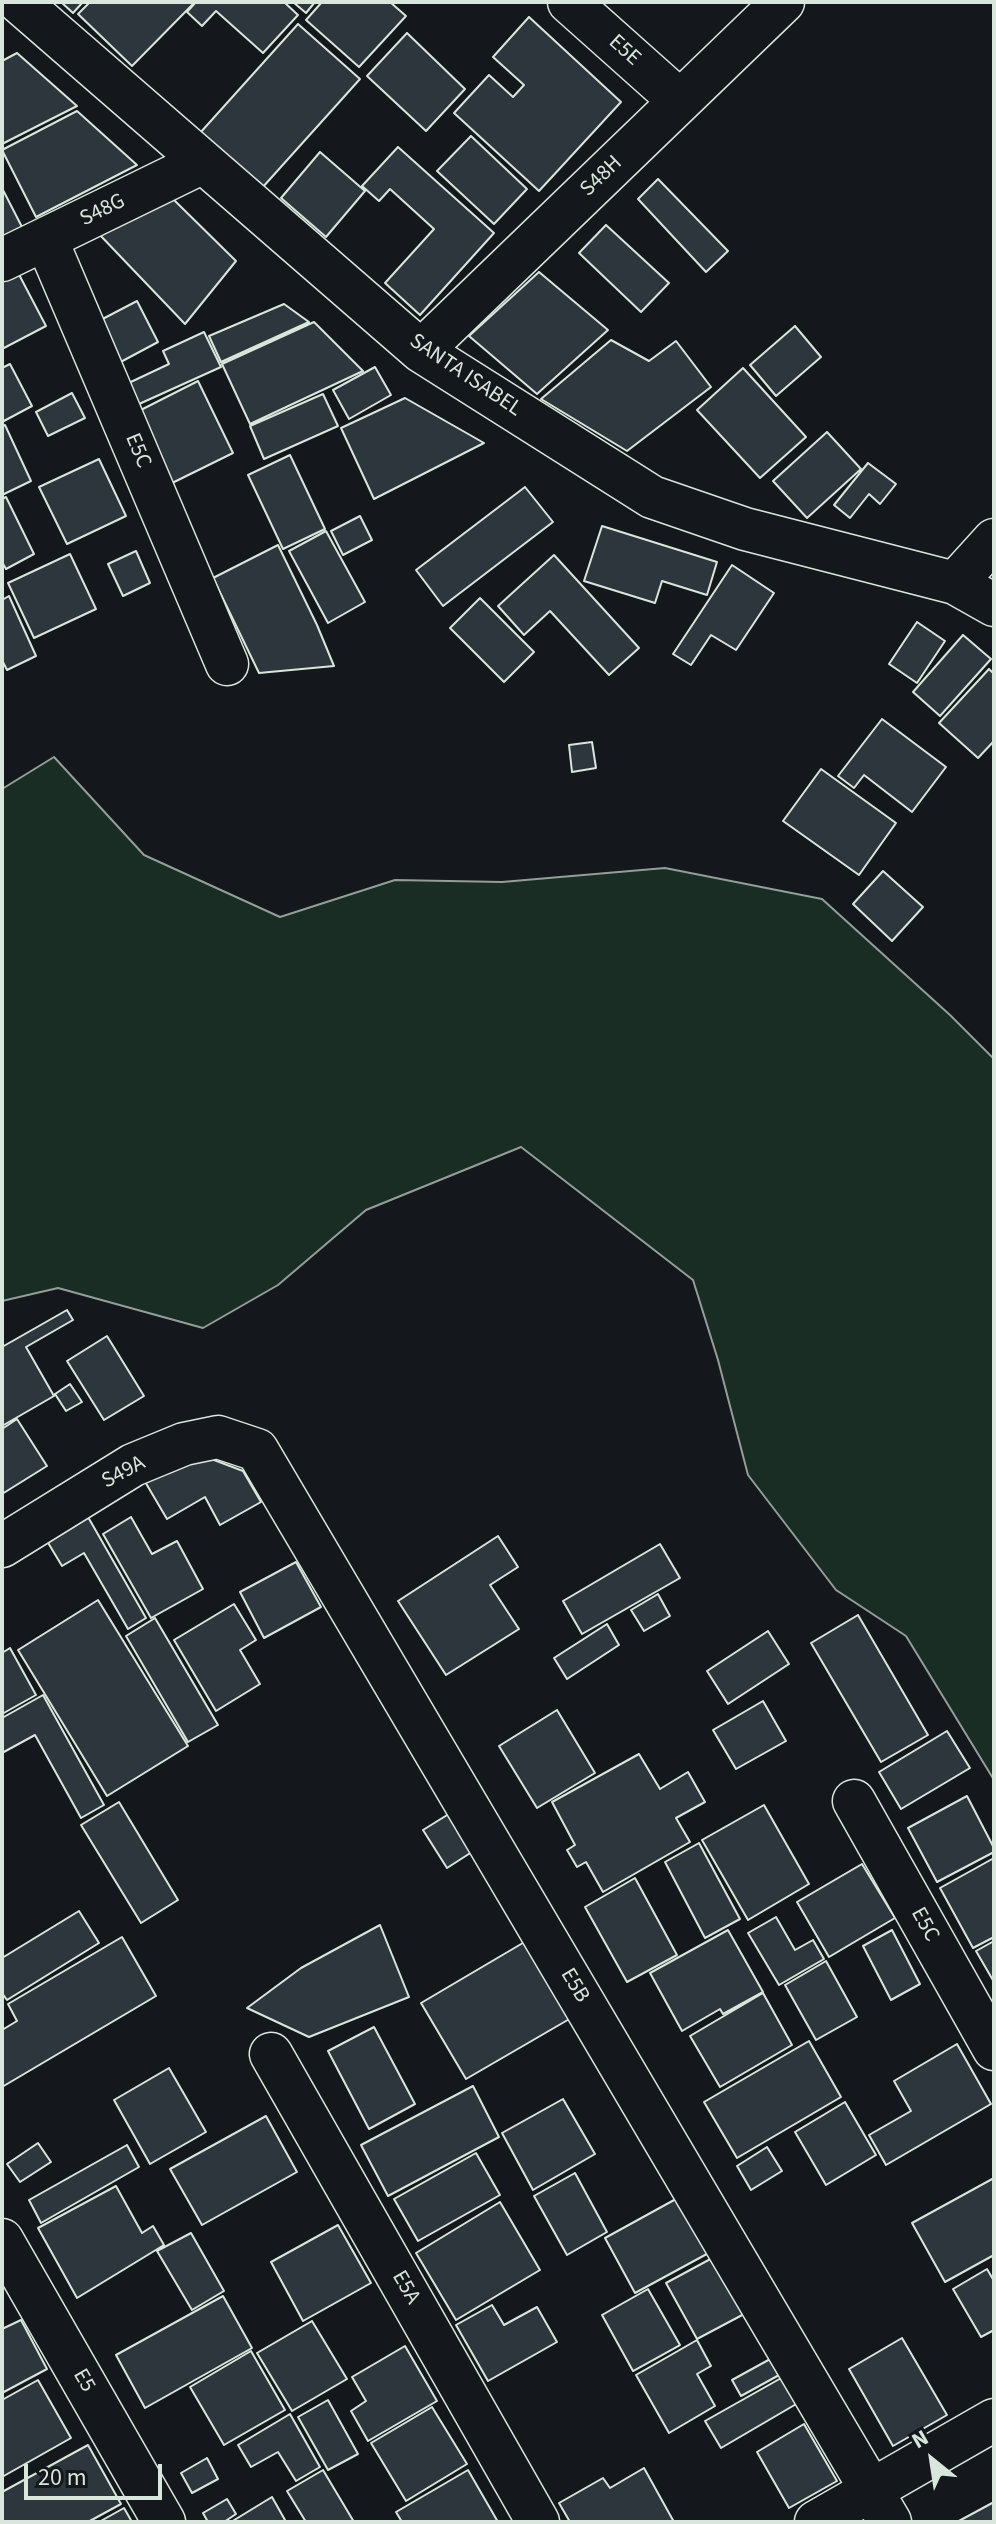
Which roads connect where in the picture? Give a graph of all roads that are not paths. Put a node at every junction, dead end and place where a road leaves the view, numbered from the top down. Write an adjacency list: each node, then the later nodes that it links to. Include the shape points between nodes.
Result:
1 (19, 2): 5 (street, SANTA ISABEL)
2 (569, 2): 4 (street, E5E)
3 (783, 2): 4 (street, S48H)
4 (680, 101): 8 (street, S48H)
5 (203, 162): 6 (street, S48G); 8 (street, SANTA ISABEL)
6 (46, 239): 7 (street, S48G); 12 (street, E5C)
7 (2, 260)
8 (421, 351): 10 (street, SANTA ISABEL, via 652,497 745,529)
9 (994, 540): 10 (street)
10 (955, 583): 11 (street, SANTA ISABEL)
11 (994, 605)
12 (227, 664)
13 (257, 1450): 14 (street, S49A, via 218,1437 184,1444 133,1465); 20 (street, E5B)
14 (2, 1546)
15 (854, 1801): 16 (street, E5C)
16 (994, 2049)
17 (271, 2054): 22 (street, E5A)
18 (2, 2240): 21 (street, E5)
19 (994, 2420): 20 (street)
20 (881, 2506): 23 (street)
21 (164, 2522)
22 (538, 2522)
23 (816, 2522)

